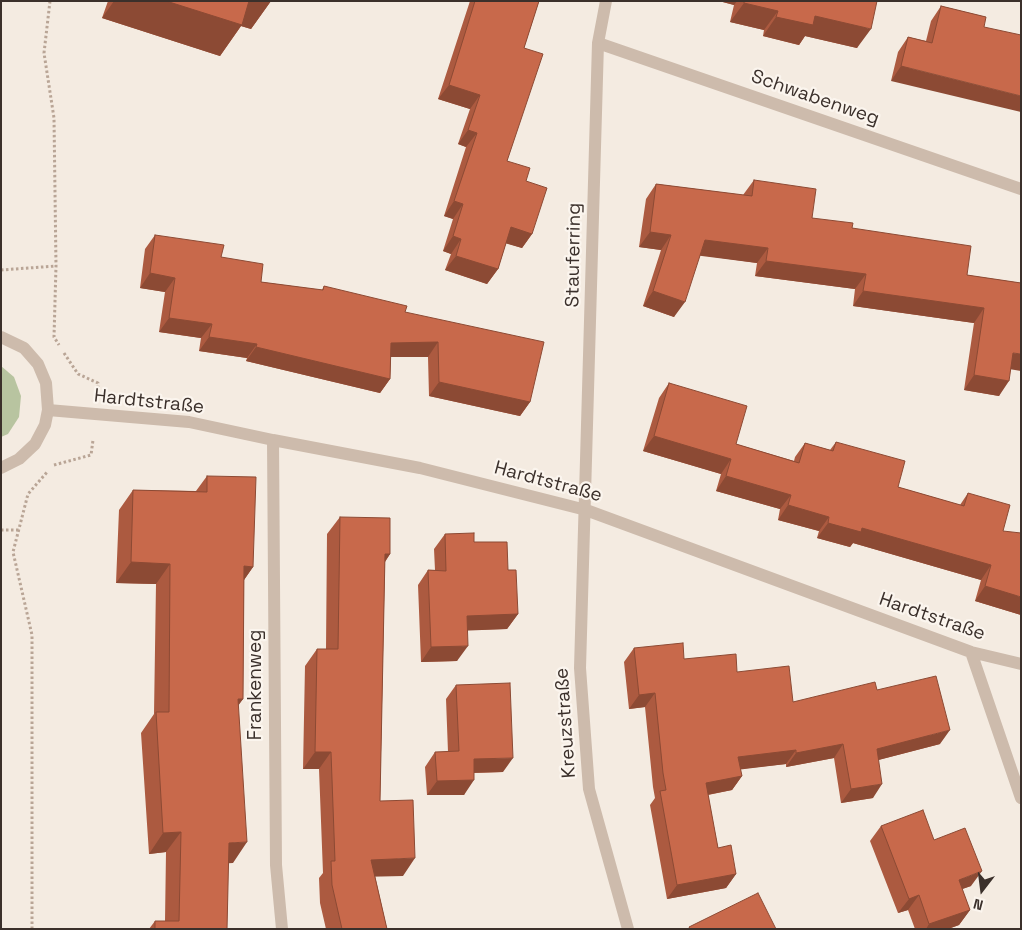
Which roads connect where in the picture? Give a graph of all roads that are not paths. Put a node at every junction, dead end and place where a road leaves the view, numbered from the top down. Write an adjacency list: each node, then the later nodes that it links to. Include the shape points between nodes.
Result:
1 (606, 1): 2 (street, Stauferring)
2 (598, 43): 3 (street, Schwabenweg); 8 (street, Stauferring)
3 (1021, 189)
4 (1, 336): 5 (street, via 24,348 38,364 46,383)
5 (48, 410): 6 (street, Hardtstraße, via 189,422); 7 (street, via 45,425 35,444 20,459)
6 (273, 440): 8 (street, Hardtstraße, via 420,468); 12 (street, Frankenweg, via 276,865)
7 (1, 468)
8 (586, 510): 9 (street, Hardtstraße); 13 (street, Kreuzstraße, via 580,668 589,789)
9 (971, 652): 10 (street, Hardtstraße); 11 (street)
10 (1021, 664)
11 (1021, 798)
12 (282, 929)
13 (628, 929)

